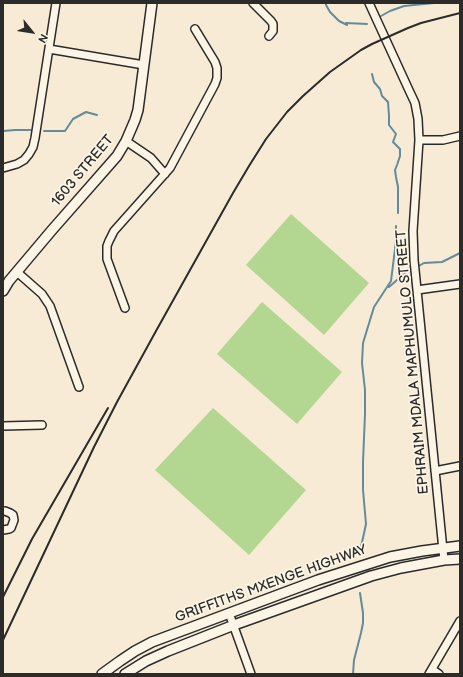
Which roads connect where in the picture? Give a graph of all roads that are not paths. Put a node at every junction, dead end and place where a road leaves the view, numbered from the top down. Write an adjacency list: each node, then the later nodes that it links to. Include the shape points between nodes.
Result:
1 (56, 3): 7 (street)
2 (152, 3): 8 (street, 1603 STREET)
3 (253, 3): 6 (street, via 273,24 273,31)
4 (369, 3): 10 (street, EPHRAIM MDALA MAPHUMULO STREET, via 415,103)
5 (196, 29): 13 (street, via 215,62 217,78 174,162)
6 (269, 36)
7 (49, 48): 8 (street); 12 (street, via 33,147 24,160)
8 (144, 65): 11 (street, 1603 STREET, via 138,110)
9 (460, 136): 10 (street, via 443,140)
10 (419, 140): 16 (street, EPHRAIM MDALA MAPHUMULO STREET, via 413,226)
11 (126, 141): 13 (street, via 151,158); 14 (street, 1603 STREET, via 117,156)
12 (3, 168)
13 (165, 174): 18 (street, via 114,231 107,246 107,259)
14 (17, 272): 17 (street, 1603 STREET); 19 (street, via 42,294 48,303)
15 (460, 284): 16 (street)
16 (417, 290): 23 (street, EPHRAIM MDALA MAPHUMULO STREET)
17 (3, 292)
18 (125, 308)
19 (79, 387)
20 (42, 425): 21 (street)
21 (3, 426)
22 (460, 466): 23 (street)
23 (435, 471): 27 (street, EPHRAIM MDALA MAPHUMULO STREET)
24 (5, 511): 25 (street, via 13,515 14,520 11,528)
25 (3, 530)
26 (460, 546): 27 (street, GRIFFITHS MXENGE HIGHWAY)
27 (443, 548): 29 (street, EPHRAIM MDALA MAPHUMULO STREET); 30 (street, GRIFFITHS MXENGE HIGHWAY, via 390,557)
28 (460, 559): 29 (street, GRIFFITHS MXENGE HIGHWAY)
29 (444, 560): 32 (street, GRIFFITHS MXENGE HIGHWAY, via 371,576)
30 (229, 613): 32 (street); 34 (street, GRIFFITHS MXENGE HIGHWAY, via 152,642)
31 (460, 620): 33 (street)
32 (234, 625): 35 (street, GRIFFITHS MXENGE HIGHWAY, via 146,661); 36 (street)
33 (431, 671): 37 (street)
34 (102, 674)
35 (125, 674)
36 (250, 674)
37 (439, 674)

